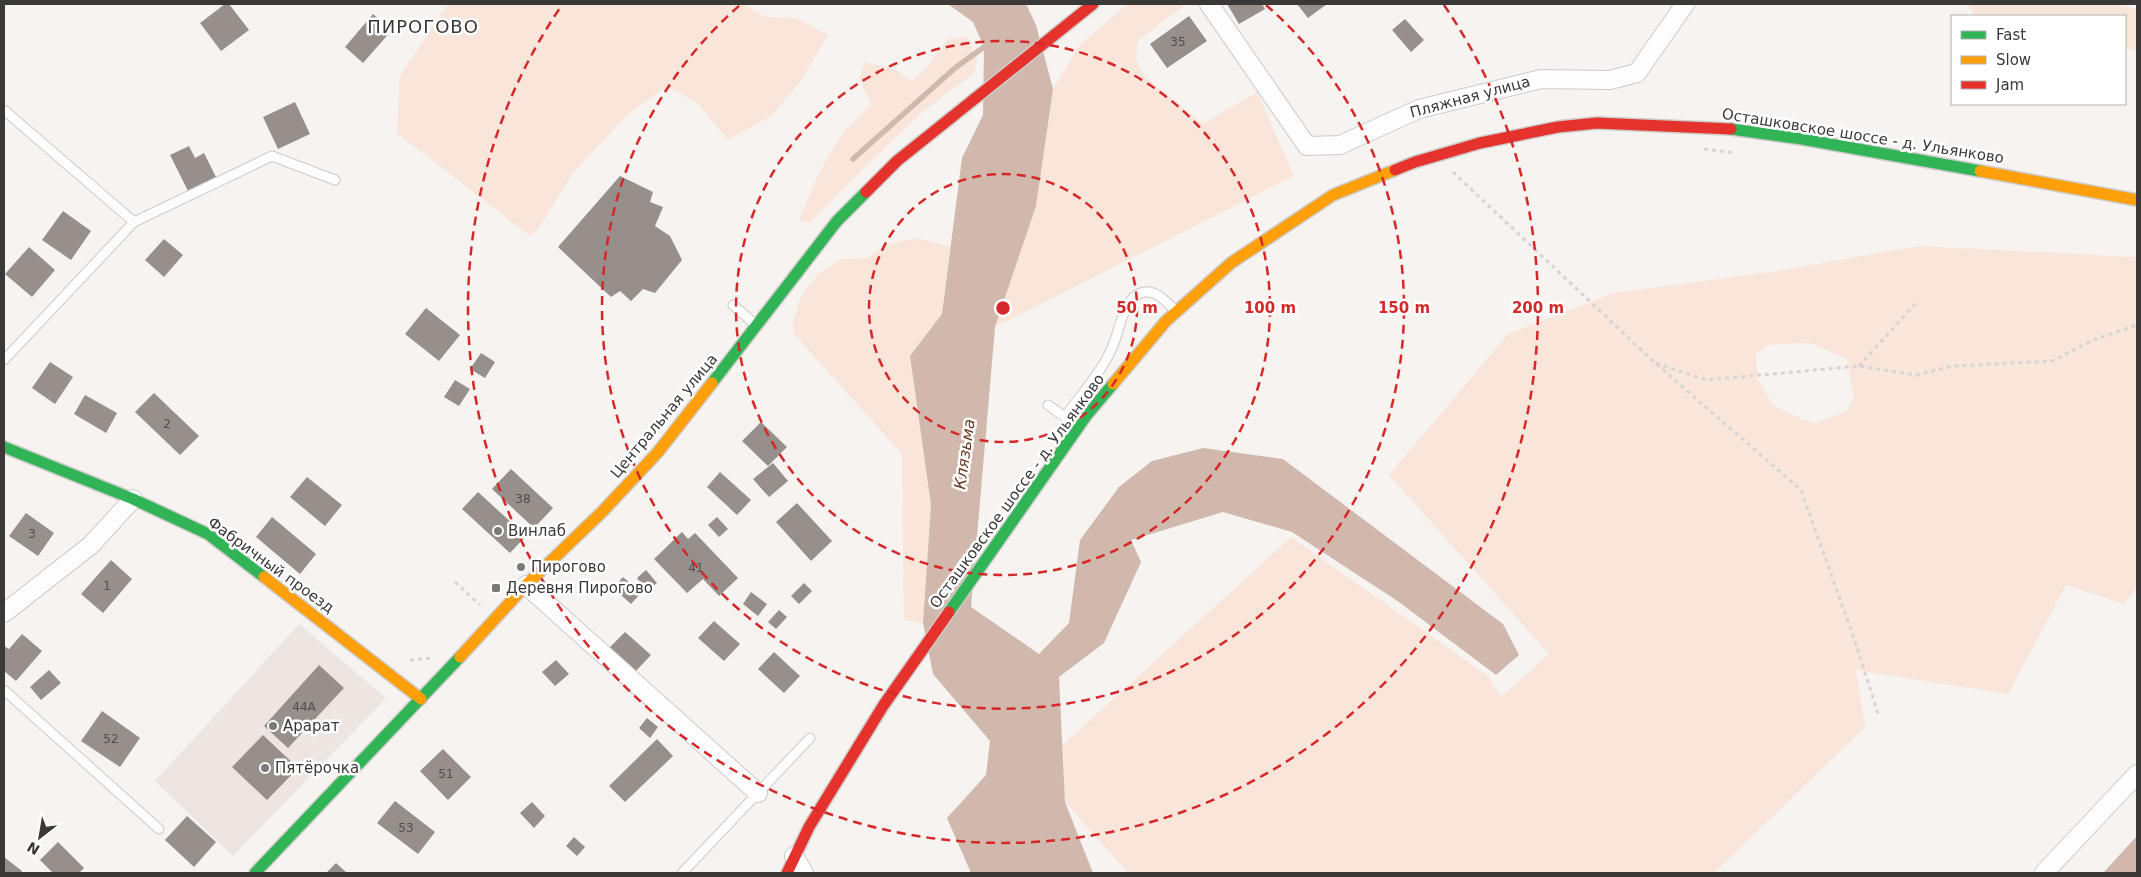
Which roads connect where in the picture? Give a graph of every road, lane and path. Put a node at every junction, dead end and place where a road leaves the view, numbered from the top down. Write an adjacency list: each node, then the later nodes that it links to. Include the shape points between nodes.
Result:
1 (1209, 4): 2 (street, Пляжная улица, via 1307,146 1340,145 1418,109 1541,79 1610,80 1638,73)
2 (1685, 4)
3 (1089, 7): 17 (street, Центральная улица, via 897,161 837,221)
4 (4, 110): 13 (lane)
5 (1696, 148): 6 (path)
6 (1745, 154)
7 (1436, 156): 9 (path); 12 (street, Осташковское шоссе - д. Ульянково, via 1480,143 1597,123 1715,127 1802,139); 16 (street, Осташковское шоссе - д. Ульянково, via 1333,194 1232,263)
8 (1463, 171): 9 (path)
9 (1454, 173): 10 (path); 20 (path)
10 (1445, 176)
11 (336, 180): 13 (lane, via 272,156)
12 (2137, 200)
13 (134, 222): 19 (lane)
14 (1918, 301): 21 (path)
15 (733, 305): 17 (lane)
16 (1176, 312): 22 (lane, via 1158,294 1143,292 1134,297 1127,304 1107,358 1065,417); 38 (street, Осташковское шоссе - д. Ульянково, via 1086,416 882,706)
17 (756, 325): 26 (street, Центральная улица, via 658,452 602,512)
18 (2137, 325): 21 (path, via 2093,340 2052,361 1953,366 1916,375)
19 (4, 360)
20 (1654, 362): 21 (path, via 1706,380); 33 (path, via 1801,490)
21 (1859, 366)
22 (1048, 405)
23 (4, 448): 24 (street, Фабричный проезд)
24 (133, 499): 28 (street, via 91,545); 32 (street, Фабричный проезд, via 208,534)
25 (455, 582): 27 (path)
26 (526, 585): 32 (street, Центральная улица); 36 (street)
27 (482, 606)
28 (4, 612)
29 (434, 658): 30 (path)
30 (410, 660)
31 (4, 690): 37 (lane)
32 (421, 699): 39 (street, Центральная улица)
33 (1879, 717)
34 (810, 738): 36 (lane)
35 (2137, 774): 43 (street)
36 (758, 792): 40 (lane)
37 (159, 829)
38 (794, 856): 41 (street, Осташковское шоссе - д. Ульянково); 42 (street)
39 (255, 873)
40 (682, 873)
41 (787, 873)
42 (804, 873)
43 (2044, 873)

